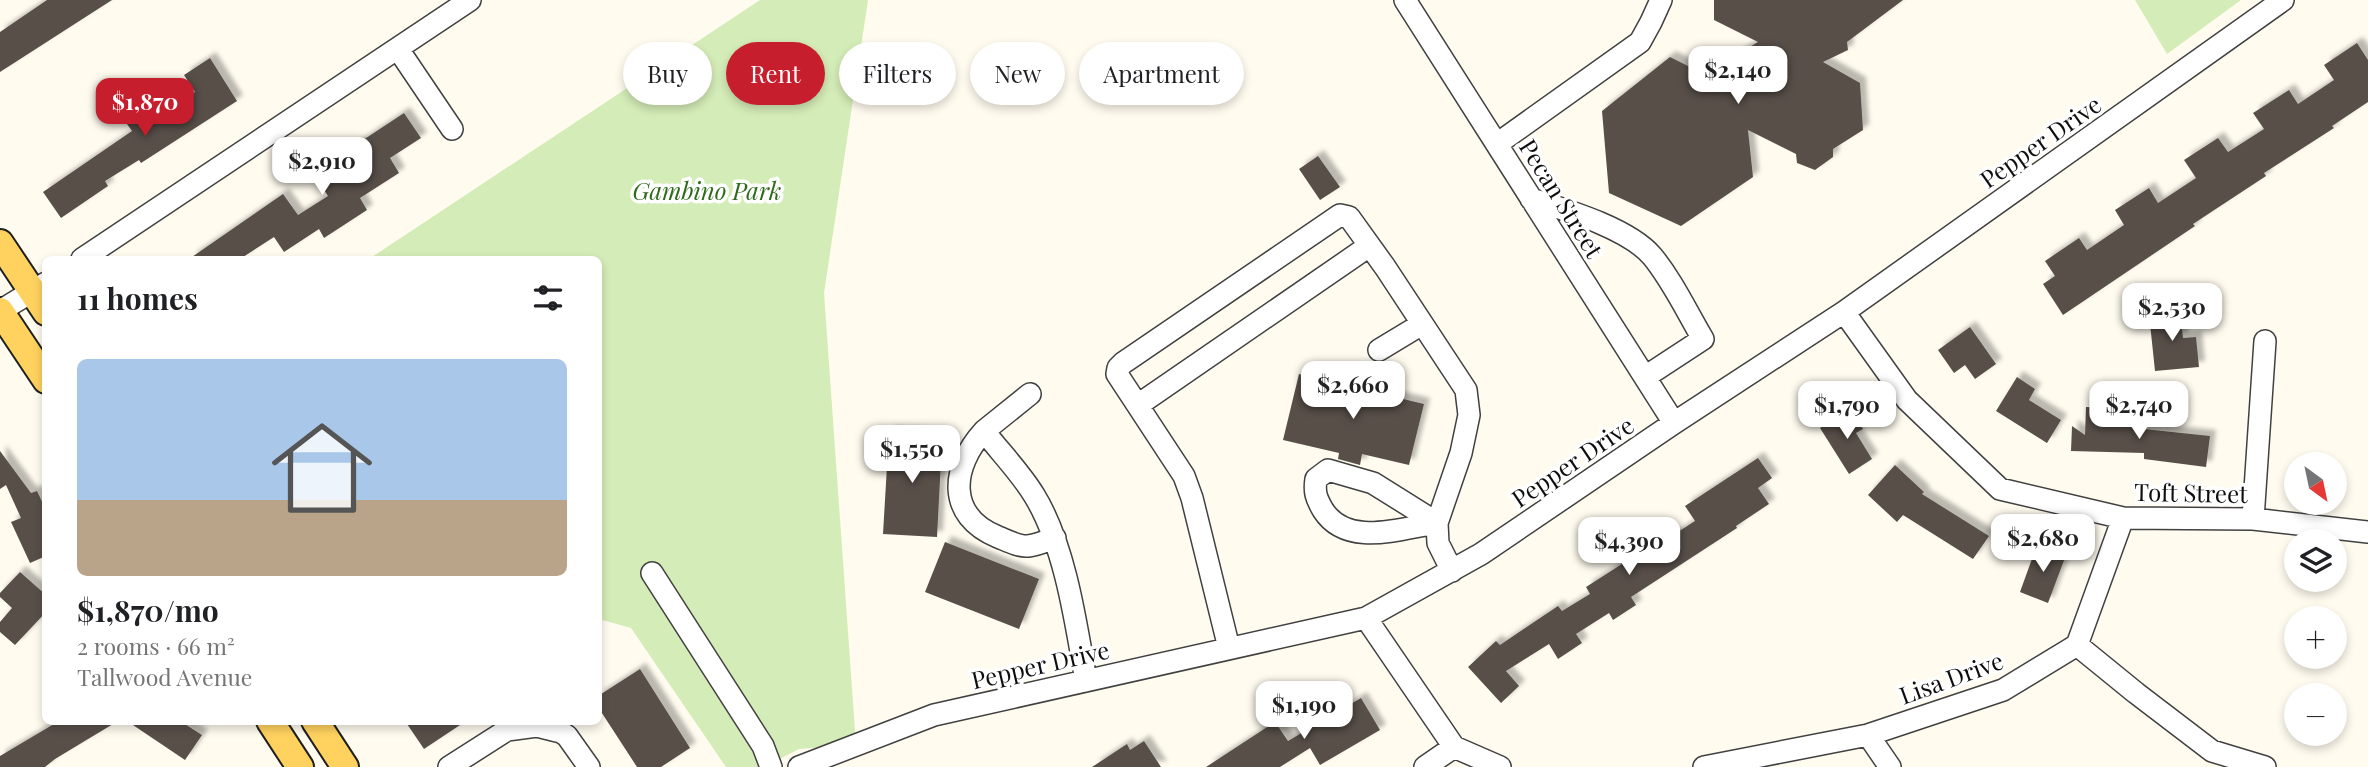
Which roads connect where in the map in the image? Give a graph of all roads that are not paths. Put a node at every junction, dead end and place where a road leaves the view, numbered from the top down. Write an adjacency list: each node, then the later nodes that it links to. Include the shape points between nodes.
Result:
1 (470, 0): 5 (street)
2 (1405, 0): 7 (street, Pecan Street)
3 (1661, 0): 7 (street, via 1640,41)
4 (2283, 0): 14 (street, Pepper Drive)
5 (398, 49): 6 (street); 11 (street)
6 (452, 129)
7 (1497, 144): 8 (street, Pecan Street)
8 (1531, 199): 19 (street, Pecan Street); 19 (street, via 1628,237 1659,265 1703,339)
9 (0, 243): 12 (main road)
10 (1369, 246): 15 (street); 21 (street); 21 (street, via 1349,217 1340,215 1123,363 1117,374)
11 (87, 256)
12 (41, 296): 13 (street)
13 (0, 311): 18 (main road)
14 (1844, 312): 22 (street, Pepper Drive); 24 (street, Toft Street, via 1908,400 2000,489)
15 (1422, 324): 17 (street); 26 (street, via 1466,390 1469,404 1461,453)
16 (2265, 341): 25 (street)
17 (1379, 350)
18 (42, 374)
19 (1645, 377): 22 (street, Pecan Street)
20 (1030, 394): 23 (street)
21 (1138, 405): 33 (street, via 1184,476)
22 (1674, 423): 29 (street, Pepper Drive)
23 (984, 432): 28 (street, via 1033,492); 28 (street, via 963,459 958,477 964,511 975,525 1026,547)
24 (2123, 518): 25 (street, Toft Street); 32 (street)
25 (2252, 519): 27 (street, Toft Street)
26 (1437, 523): 26 (street, via 1373,483 1328,470 1316,479 1314,492 1325,513 1354,533); 29 (street, via 1438,543)
27 (2368, 532)
28 (1055, 538): 34 (street)
29 (1451, 571): 31 (street, Pepper Drive)
30 (652, 573): 43 (street, via 764,746)
31 (1366, 618): 33 (street, Pepper Drive); 38 (street)
32 (2077, 645): 37 (street, Lisa Drive, via 2003,690); 49 (street, via 2212,751)
33 (1229, 648): 34 (street, Pepper Drive)
34 (1086, 681): 44 (street, Pepper Drive, via 934,715)
35 (273, 725): 39 (main road)
36 (318, 725): 40 (main road)
37 (1868, 735): 47 (street, Lisa Drive); 48 (street)
38 (1454, 747): 45 (street); 46 (street)
39 (300, 767)
40 (345, 767)
41 (449, 767): 42 (street, via 508,730 537,726 568,736)
42 (589, 767)
43 (771, 767)
44 (799, 767)
45 (1425, 767)
46 (1500, 767)
47 (1703, 767)
48 (1890, 767)
49 (2264, 767)

